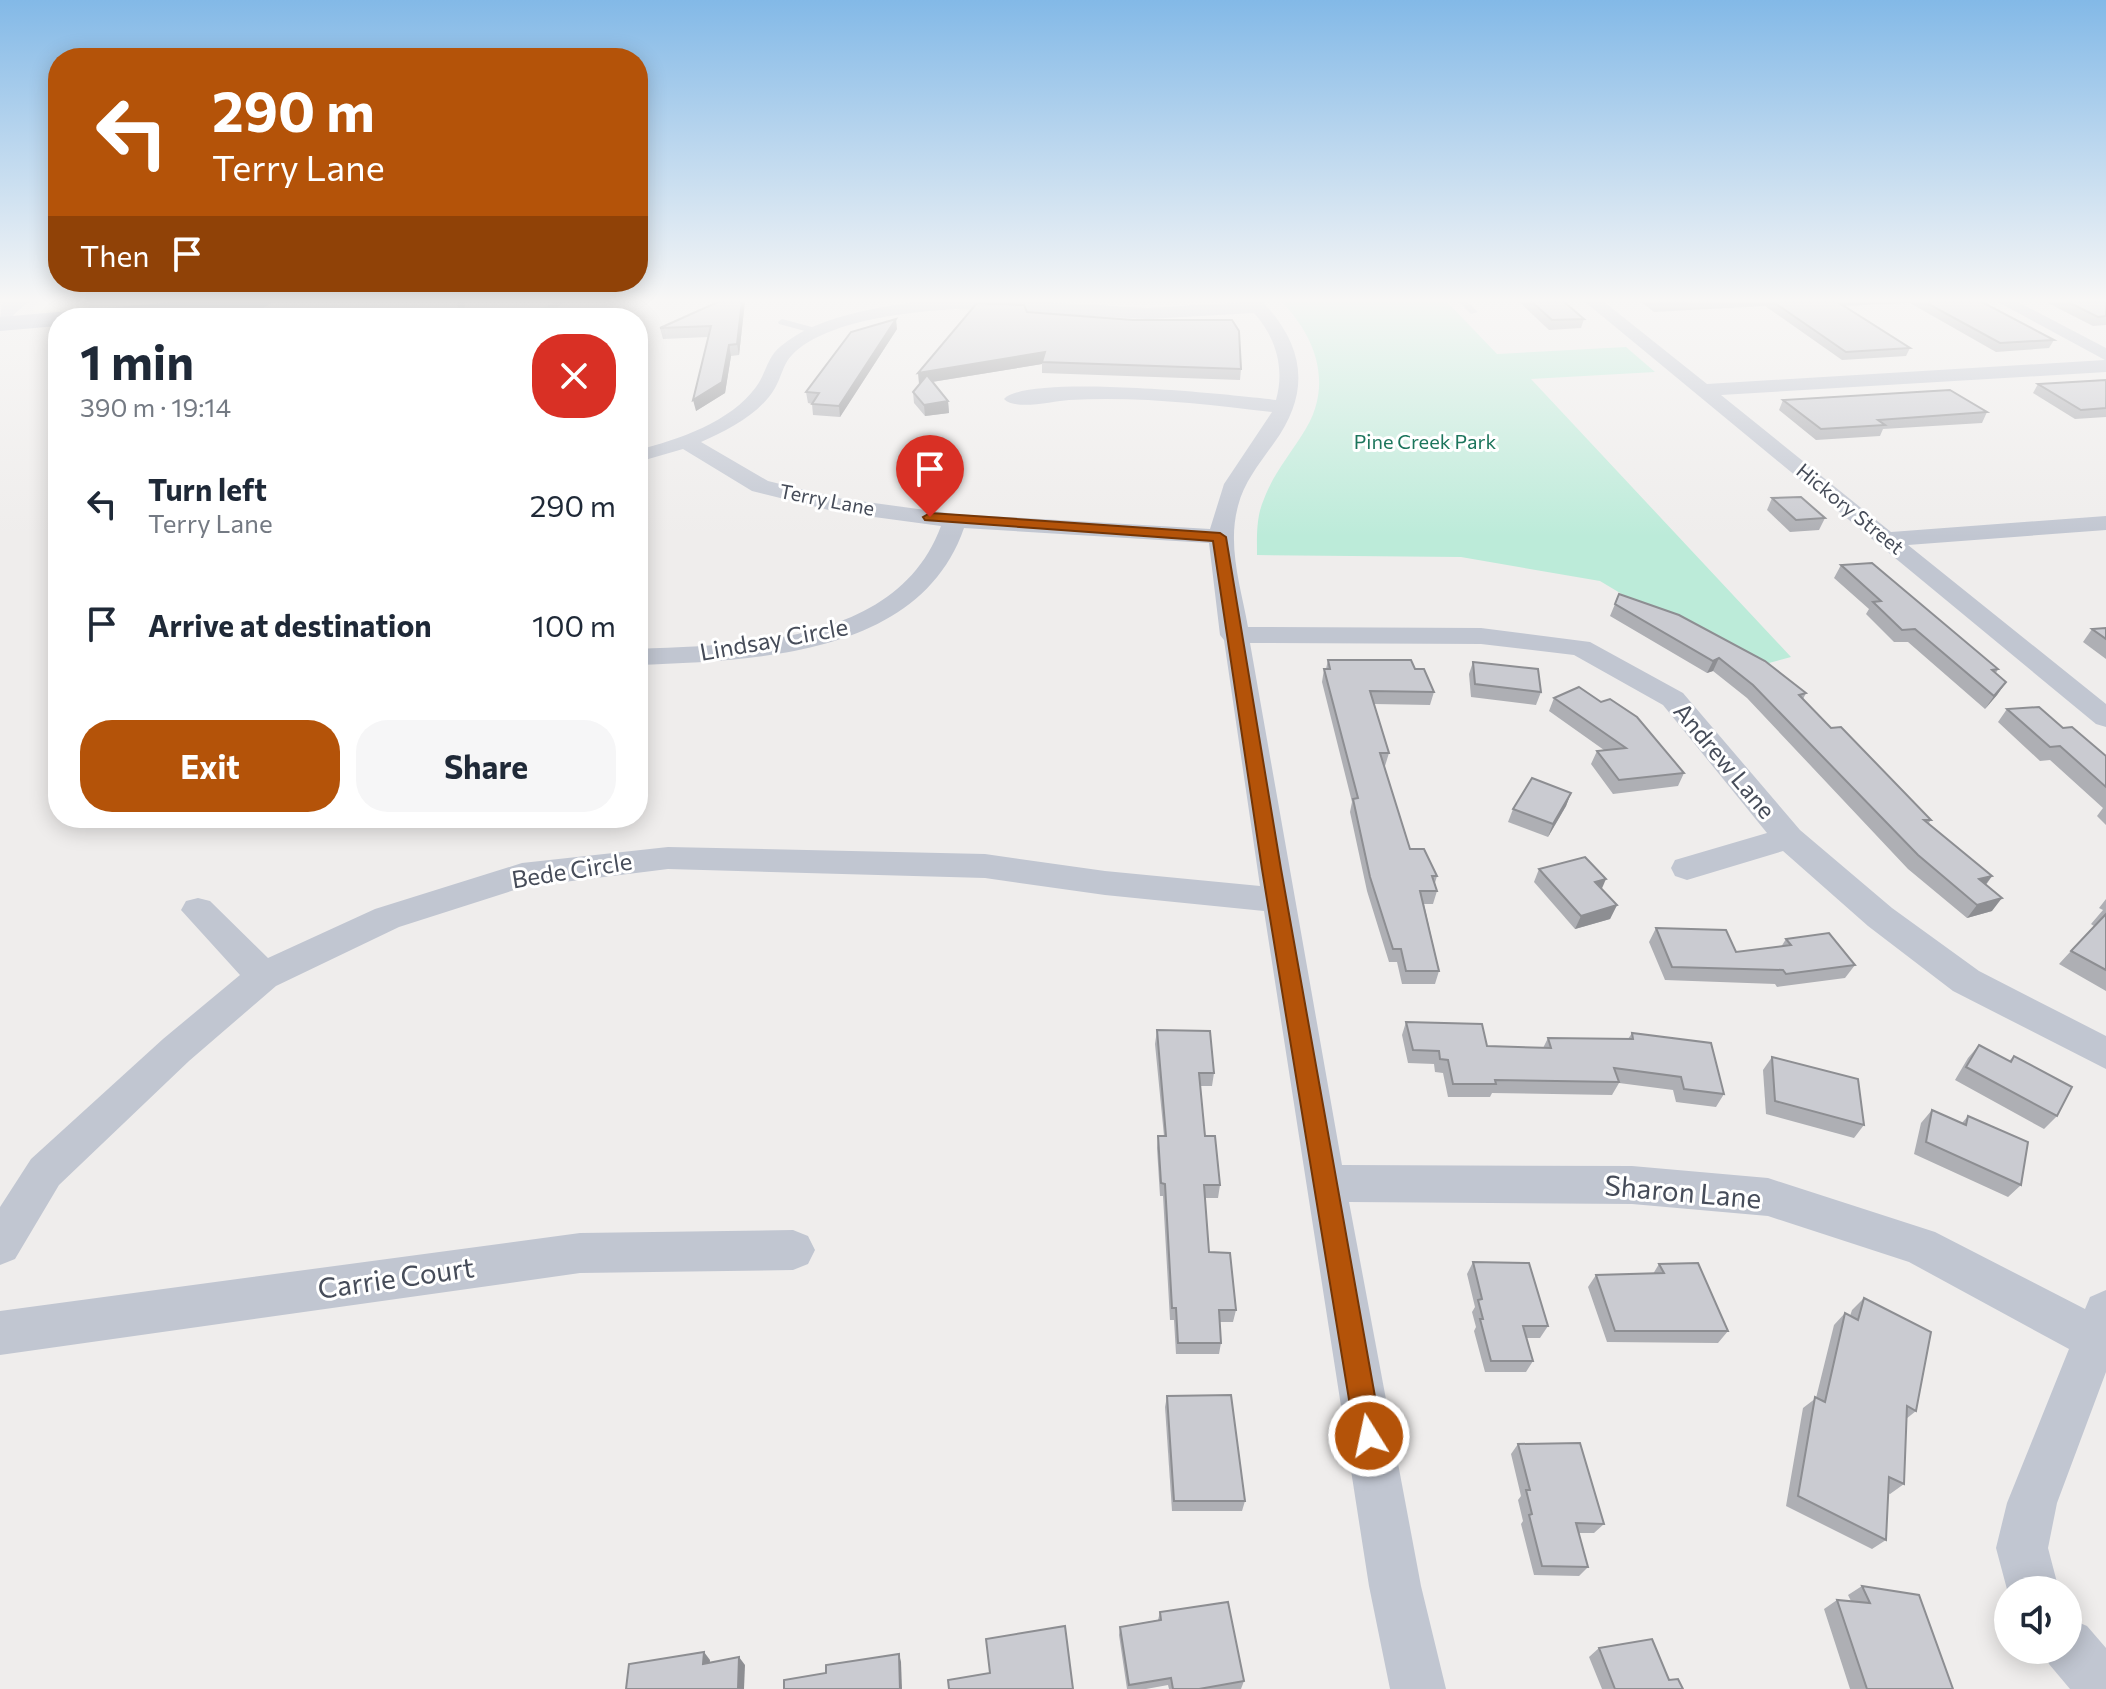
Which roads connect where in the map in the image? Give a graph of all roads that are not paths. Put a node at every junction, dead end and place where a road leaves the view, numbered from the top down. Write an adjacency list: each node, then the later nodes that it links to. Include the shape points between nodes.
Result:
1 (769, 380): 8 (street, via 762,393 727,420)
2 (1291, 380): 7 (street)
3 (1691, 380): 5 (street, Hickory Street)
4 (1875, 380): 5 (street)
5 (1704, 390): 13 (street, Hickory Street)
6 (1014, 399): 7 (street, via 1055,393 1179,395)
7 (1285, 407): 12 (street, via 1233,487)
8 (686, 442): 9 (street); 10 (street, Terry Lane, via 760,486 837,505)
9 (648, 453)
10 (955, 521): 12 (street, Terry Lane); 15 (street, Lindsay Circle, via 940,558 911,591 846,631 721,653)
11 (2106, 523): 13 (street)
12 (1220, 537): 14 (street)
13 (1887, 539): 16 (street, Hickory Street)
14 (1233, 635): 17 (street, Andrew Lane, via 1481,636 1581,648 1673,699); 19 (street)
15 (648, 657)
16 (2106, 718)
17 (1789, 838): 18 (street); 22 (street, Andrew Lane, via 1868,907 1966,981)
18 (1687, 868)
19 (1277, 900): 21 (street, Bede Circle, via 985,866 668,858 522,875 387,918); 23 (street)
20 (198, 910): 21 (street)
21 (263, 976): 24 (street, Bede Circle, via 45,1172)
22 (2106, 1054)
23 (1325, 1183): 26 (street, Sharon Lane, via 1632,1185 1768,1197 1920,1246); 30 (street, via 1395,1586)
24 (0, 1245)
25 (793, 1250): 27 (street, Carrie Court, via 580,1253)
26 (2102, 1331): 28 (street, via 2032,1503 2022,1548)
27 (0, 1333)
28 (2029, 1576)
29 (2082, 1662): 31 (street)
30 (1418, 1689)
31 (2105, 1689)

